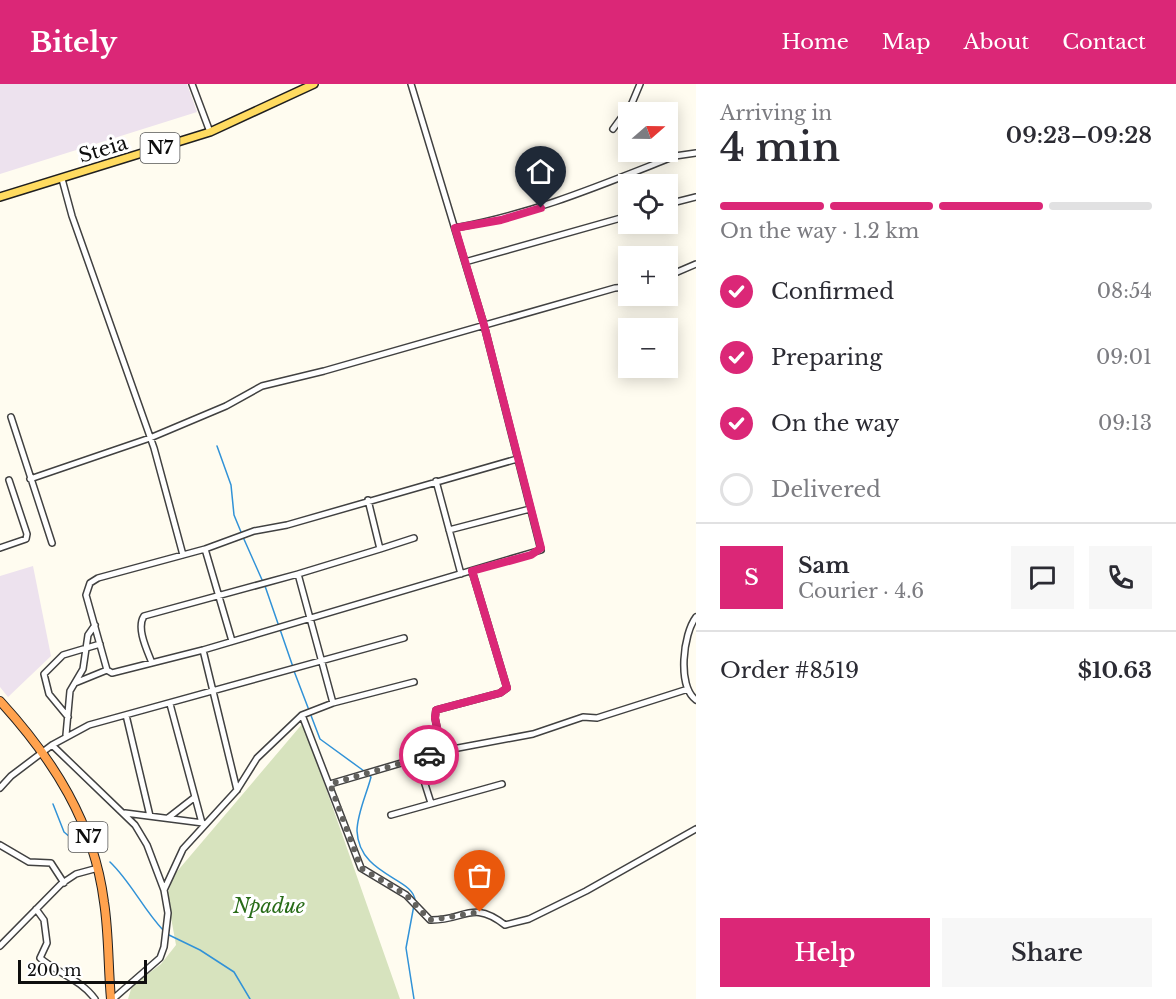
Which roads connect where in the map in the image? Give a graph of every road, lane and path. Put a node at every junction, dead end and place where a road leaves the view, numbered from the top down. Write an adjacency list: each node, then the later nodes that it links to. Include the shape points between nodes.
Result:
1 (192, 84): 6 (street)
2 (314, 84): 6 (main road, Steia / N7)
3 (411, 84): 13 (street)
4 (640, 84): 5 (street)
5 (613, 129)
6 (210, 132): 8 (main road, Steia / N7)
7 (696, 153): 13 (street, via 675,156 541,208)
8 (62, 179): 9 (main road, Steia / N7); 20 (street)
9 (0, 197)
10 (696, 197): 11 (street)
11 (678, 202)
12 (618, 219): 14 (street)
13 (455, 228): 14 (street)
14 (465, 262): 18 (street)
15 (696, 264): 16 (street)
16 (678, 272)
17 (618, 288): 18 (street)
18 (484, 325): 20 (street, via 262,386); 21 (street)
19 (11, 417): 22 (street)
20 (150, 438): 22 (street); 33 (street)
21 (518, 459): 24 (street); 26 (street)
22 (30, 479): 29 (street)
23 (9, 480): 30 (street, via 27,534 26,539)
24 (436, 481): 25 (street); 27 (street)
25 (368, 500): 31 (street, via 254,531); 32 (street)
26 (530, 509): 27 (street); 34 (street, via 541,550)
27 (449, 530): 36 (street)
28 (414, 538): 32 (street)
29 (52, 543)
30 (0, 548)
31 (205, 549): 33 (street); 37 (street)
32 (380, 549): 35 (street)
33 (183, 555): 40 (street, via 90,583 87,595)
34 (472, 571): 36 (street); 62 (street, via 507,688 436,710)
35 (298, 574): 37 (street); 38 (street)
36 (461, 574): 38 (street)
37 (219, 597): 42 (street); 47 (street, via 141,619)
38 (311, 617): 42 (street); 46 (street)
39 (696, 617): 51 (street, via 684,653)
40 (95, 625): 43 (street); 44 (street, via 89,630)
41 (404, 638): 46 (street)
42 (232, 641): 45 (street)
43 (100, 644): 44 (street); 48 (street)
44 (87, 648): 50 (street, via 83,669); 59 (street, via 63,655 44,674 49,694)
45 (203, 650): 47 (street); 52 (street)
46 (322, 660): 52 (street); 55 (street)
47 (152, 663): 48 (street, via 112,673)
48 (107, 670): 50 (street)
49 (414, 682): 55 (street)
50 (74, 683): 59 (street)
51 (688, 689): 53 (street); 62 (street, via 597,718 583,717 533,734)
52 (213, 693): 54 (street); 68 (street)
53 (696, 700)
54 (170, 704): 57 (street); 69 (street)
55 (333, 704): 58 (street)
56 (1, 705): 63 (highway, N7)
57 (126, 715): 60 (street); 73 (street)
58 (302, 715): 65 (street); 68 (street, via 257,758)
59 (68, 717): 60 (street)
60 (66, 735): 61 (street)
61 (52, 746): 63 (street); 71 (street)
62 (442, 751): 64 (street)
63 (43, 752): 67 (street); 78 (highway, N7, via 79,812)
64 (417, 759): 65 (street); 70 (street)
65 (330, 784): 76 (street, via 361,868 406,895 432,921 480,912 489,913 505,925 519,922 586,891)
66 (502, 784): 70 (street)
67 (0, 788)
68 (237, 790): 75 (street)
69 (195, 797): 74 (street); 75 (street)
70 (431, 803): 72 (street)
71 (125, 813): 73 (street); 80 (street, via 147,845)
72 (391, 815)
73 (150, 816): 74 (street)
74 (168, 818): 75 (street)
75 (205, 824): 80 (street, via 178,855)
76 (696, 829)
77 (0, 845): 79 (street, via 29,862 51,863)
78 (98, 868): 79 (street, via 76,874); 84 (highway, N7)
79 (64, 883): 81 (street)
80 (164, 890): 84 (street, via 168,913 160,958)
81 (36, 909): 82 (street); 83 (street, via 44,920 47,943 40,958 80,983)
82 (0, 946)
83 (95, 999)
84 (112, 999)

